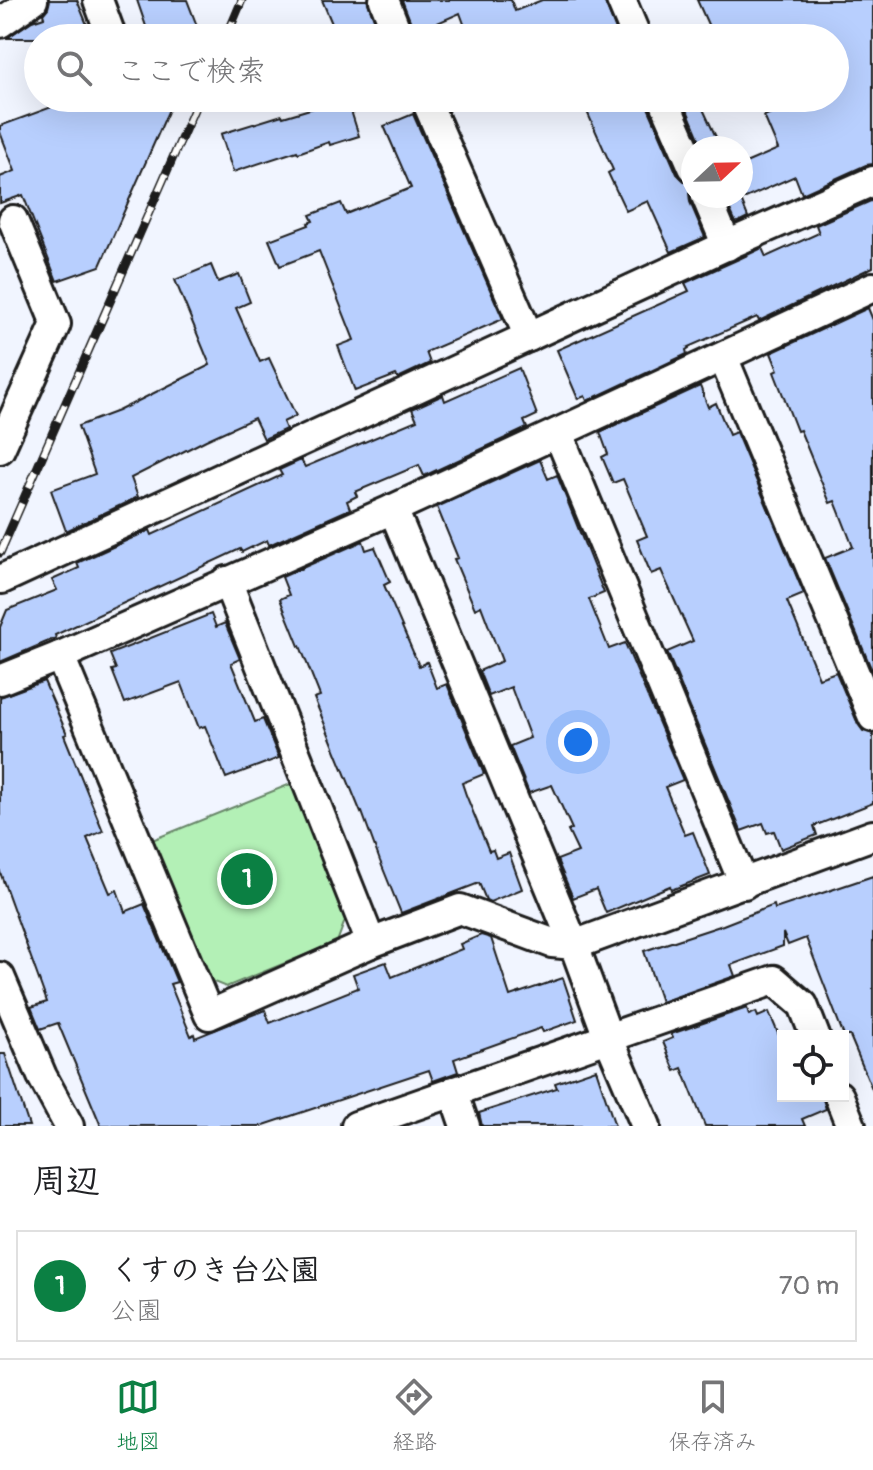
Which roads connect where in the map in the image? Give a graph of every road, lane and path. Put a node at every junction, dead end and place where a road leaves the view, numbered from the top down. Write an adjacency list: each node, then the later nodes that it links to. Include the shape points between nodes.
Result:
1 (33, 0): 5 (street)
2 (98, 0): 6 (street)
3 (384, 0): 7 (street)
4 (621, 0): 8 (street)
5 (0, 23)
6 (107, 24)
7 (393, 24)
8 (631, 24)
9 (431, 112): 17 (street)
10 (669, 112): 11 (street)
11 (681, 139)
12 (873, 181): 15 (street)
13 (711, 208): 15 (street)
14 (13, 220): 20 (street, via 56,324)
15 (727, 246): 17 (street)
16 (873, 287): 18 (street)
17 (529, 337): 22 (street)
18 (723, 357): 19 (street); 26 (street)
19 (558, 433): 21 (street); 28 (street)
20 (0, 449)
21 (393, 509): 23 (street); 30 (street)
22 (2, 579)
23 (227, 581): 24 (street); 29 (street)
24 (60, 656): 25 (street); 29 (street, via 209,1015)
25 (0, 680)
26 (873, 717)
27 (873, 835): 28 (street)
28 (744, 884): 30 (street)
29 (371, 943): 30 (street, via 460,909 552,943)
30 (574, 945): 33 (street)
31 (0, 977): 36 (street)
32 (813, 1030): 33 (street, via 803,1005 774,980)
33 (608, 1037): 34 (street); 39 (street)
34 (453, 1091): 37 (street); 38 (street)
35 (841, 1102): 40 (street)
36 (69, 1126)
37 (356, 1126)
38 (465, 1126)
39 (646, 1126)
40 (851, 1126)

